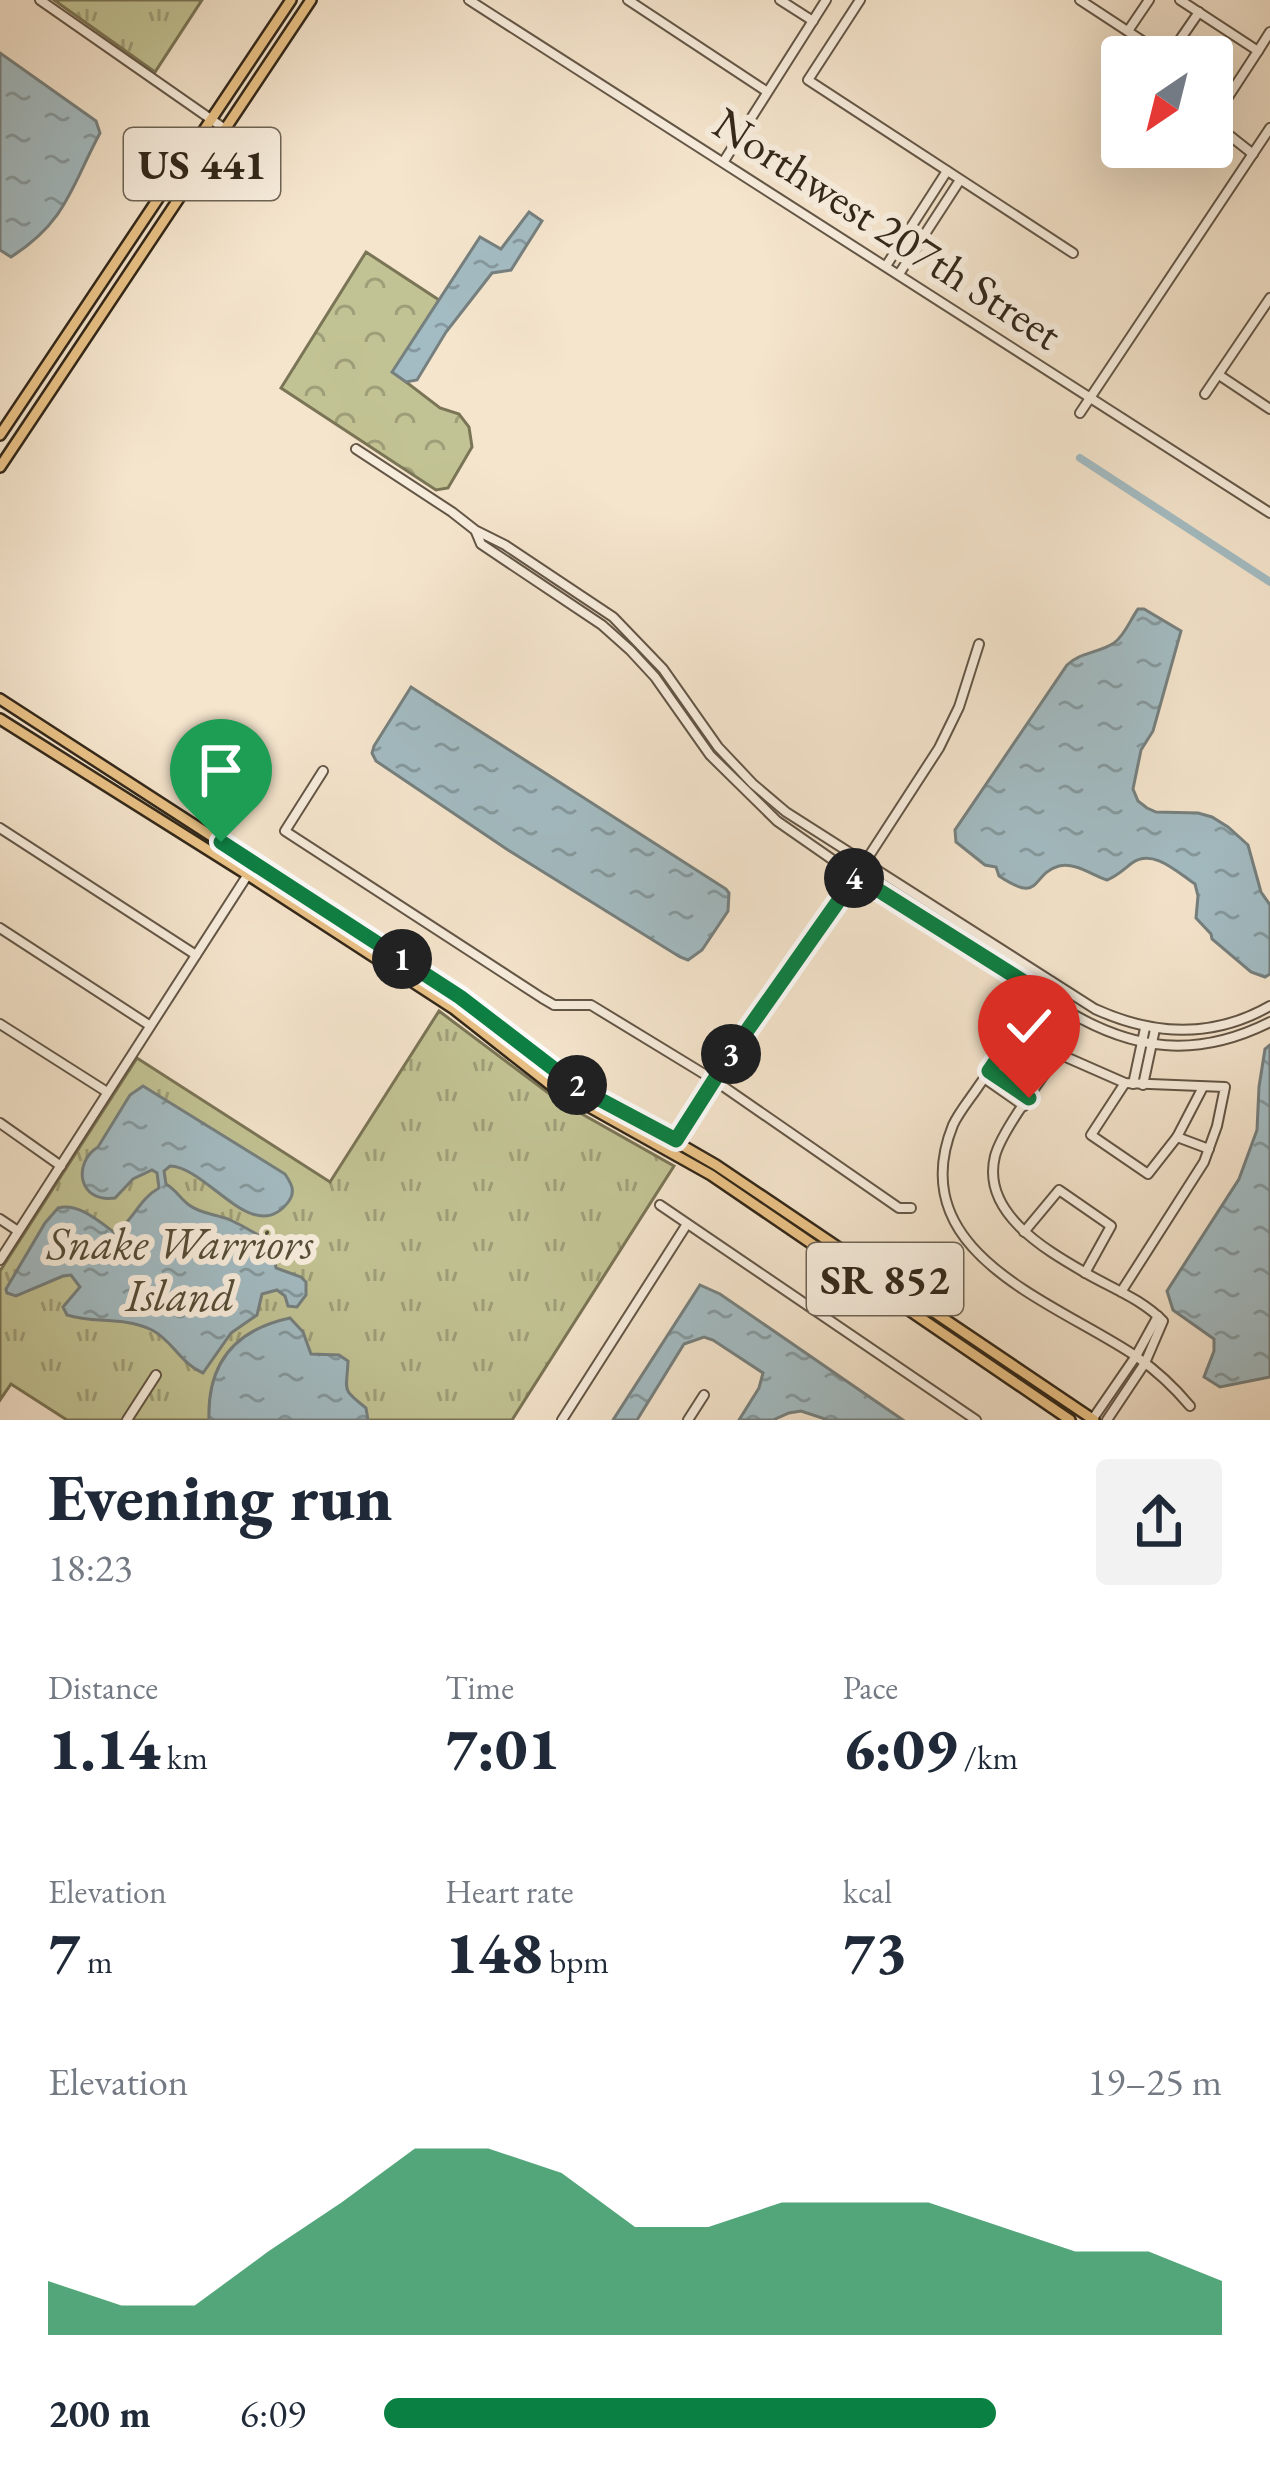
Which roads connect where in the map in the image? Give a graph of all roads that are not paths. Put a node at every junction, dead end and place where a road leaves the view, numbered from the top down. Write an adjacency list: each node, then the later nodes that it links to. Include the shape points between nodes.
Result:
1 (40, 0): 21 (street)
2 (291, 0): 21 (main road, US 441)
3 (311, 0): 23 (main road, US 441)
4 (469, 0): 26 (street, Northwest 207th Street)
5 (628, 0): 20 (street)
6 (780, 0): 13 (street)
7 (826, 0): 13 (street)
8 (860, 0): 27 (street, via 808,80)
9 (1149, 0): 14 (street)
10 (1180, 0): 12 (street)
11 (1086, 1): 14 (street)
12 (1198, 12): 17 (street); 18 (street)
13 (812, 21): 20 (street)
14 (1128, 32): 16 (street)
15 (1270, 32): 18 (street)
16 (1134, 36)
17 (1181, 36)
18 (1258, 51): 19 (street)
19 (1233, 87)
20 (766, 91): 26 (street)
21 (212, 120): 23 (street); 42 (main road, US 441)
22 (1270, 128): 25 (street)
23 (225, 129): 43 (main road, US 441)
24 (1233, 138): 25 (street)
25 (1253, 154): 39 (street)
26 (723, 161): 34 (street, Northwest 207th Street)
27 (947, 171): 28 (street); 29 (street)
28 (960, 180): 30 (street); 33 (street)
29 (930, 197): 30 (street); 31 (street)
30 (944, 206): 32 (street)
31 (920, 212): 32 (street); 34 (street)
32 (934, 220): 35 (street)
33 (1073, 253)
34 (886, 266): 35 (street, Northwest 207th Street)
35 (899, 274): 39 (street, Northwest 207th Street)
36 (1270, 298): 37 (street)
37 (1219, 374): 38 (street); 40 (street)
38 (1205, 394)
39 (1090, 399): 41 (street); 47 (street, Northwest 207th Street)
40 (1270, 409)
41 (1080, 413)
42 (9, 422): 43 (street); 44 (main road, US 441)
43 (24, 432): 46 (main road, US 441)
44 (0, 435)
45 (356, 449): 48 (street)
46 (0, 467)
47 (1270, 513)
48 (475, 530): 56 (street, via 613,617 753,784); 58 (street, via 481,544 630,650 745,791)
49 (979, 644): 56 (street, via 939,748)
50 (0, 699): 52 (main road, SR 852)
51 (0, 718): 53 (main road, SR 852)
52 (45, 728): 53 (main road); 57 (main road, SR 852)
53 (36, 742): 57 (main road, SR 852)
54 (323, 771): 70 (street, via 285,831 554,1005 591,1005)
55 (0, 828): 60 (street)
56 (863, 862): 58 (street); 61 (street)
57 (251, 870): 60 (street); 77 (main road, SR 852, via 553,1086)
58 (856, 876): 62 (street); 70 (street)
59 (0, 928): 66 (street)
60 (196, 956): 66 (street)
61 (1052, 982): 62 (street); 67 (street, via 1095,1009)
62 (1043, 994): 68 (street, via 1092,1025); 69 (street)
63 (1270, 1006): 67 (street, via 1208,1029)
64 (1270, 1022): 68 (street, via 1220,1042)
65 (0, 1024): 73 (street)
66 (149, 1025): 73 (street)
67 (1150, 1028): 68 (street)
68 (1147, 1043): 71 (street)
69 (986, 1075): 74 (street); 90 (street, via 954,1122 943,1166 945,1198 971,1247 1031,1295)
70 (714, 1080): 77 (street); 81 (street, via 899,1208)
71 (1134, 1084): 72 (street); 74 (street, via 1059,1054); 76 (street, via 1091,1135 1148,1174)
72 (1204, 1087): 76 (street); 78 (street, via 1225,1087)
73 (107, 1092): 79 (street)
74 (1027, 1102): 85 (street, via 995,1157 995,1192)
75 (0, 1123): 79 (street)
76 (1177, 1137): 78 (street)
77 (672, 1145): 99 (main road, SR 852); 100 (main road, SR 852)
78 (1209, 1149): 88 (street)
79 (61, 1166): 84 (street)
80 (660, 1205): 83 (street)
81 (910, 1208)
82 (0, 1220): 84 (street)
83 (688, 1224): 96 (street); 98 (street)
84 (19, 1231): 86 (street)
85 (1024, 1232): 87 (street); 87 (street, via 1059,1190 1112,1226)
86 (0, 1260)
87 (1085, 1273): 88 (street)
88 (1121, 1292): 89 (street)
89 (1158, 1316): 90 (street); 91 (street)
90 (1136, 1356): 91 (street); 100 (street)
91 (1145, 1363): 94 (street); 101 (street)
92 (156, 1375): 95 (street)
93 (704, 1395): 97 (street)
94 (1190, 1406)
95 (128, 1420)
96 (562, 1420)
97 (688, 1420)
98 (976, 1420)
99 (1070, 1420)
100 (1093, 1420)
101 (1107, 1420)

